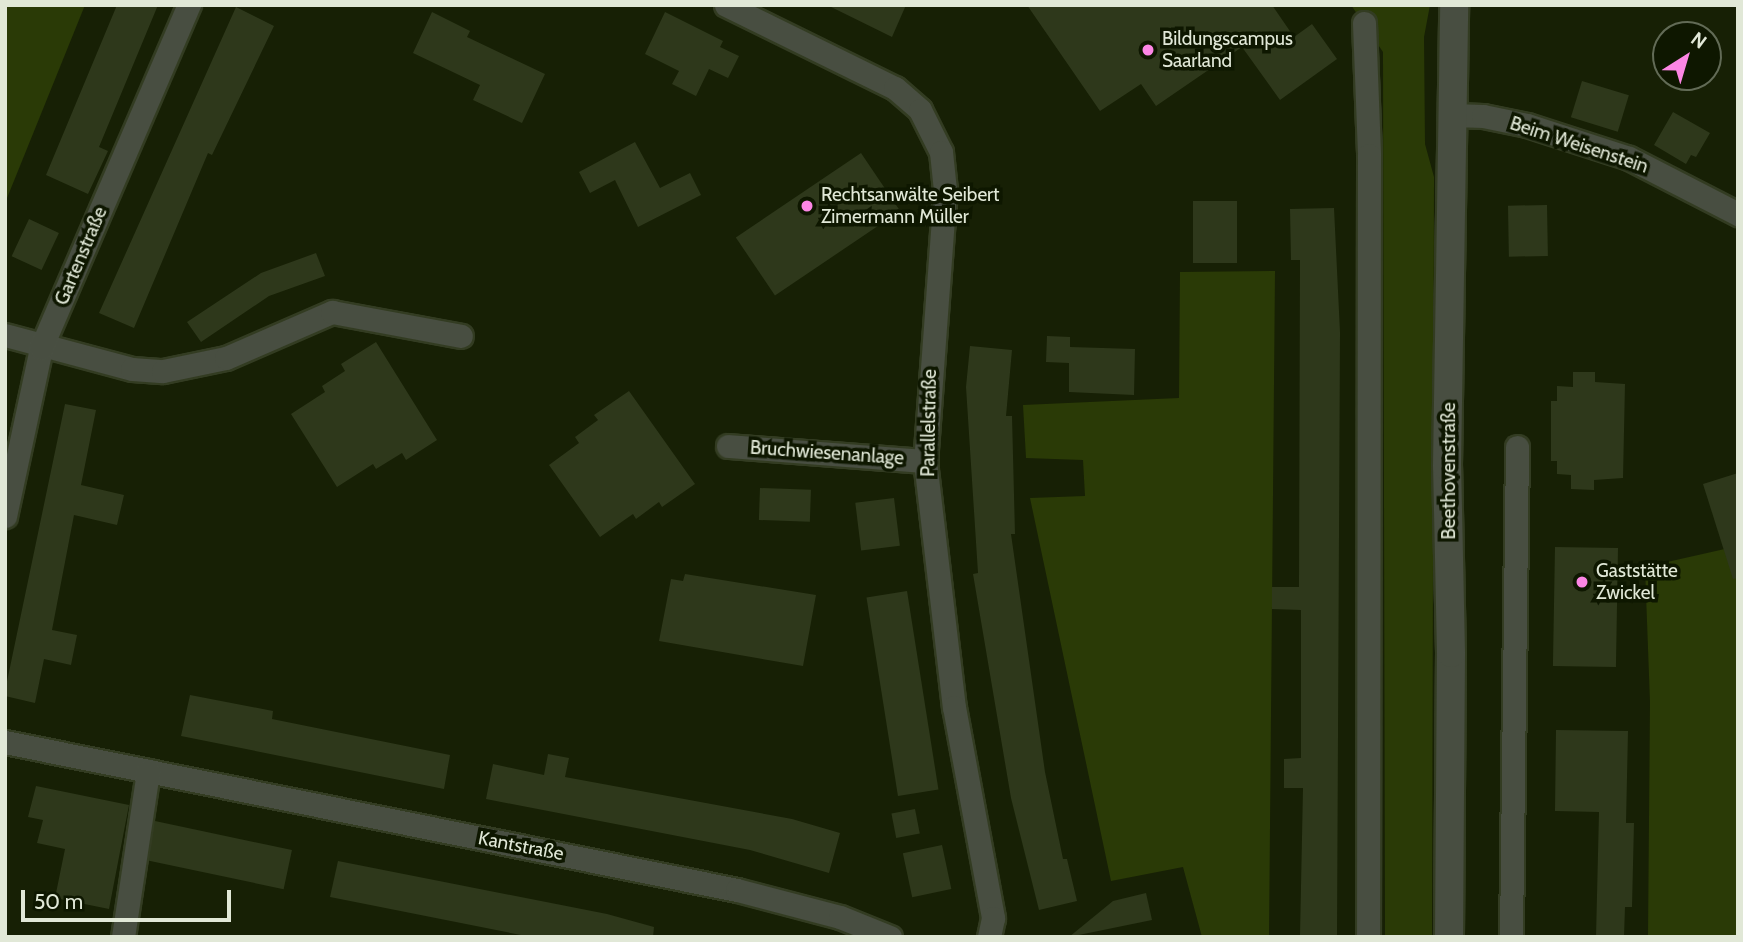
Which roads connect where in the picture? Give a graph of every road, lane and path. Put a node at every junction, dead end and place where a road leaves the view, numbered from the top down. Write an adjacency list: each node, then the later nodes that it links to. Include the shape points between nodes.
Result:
1 (189, 5): 9 (street, Gartenstraße)
2 (1454, 5): 5 (street, Beethovenstraße)
3 (741, 8): 12 (street, Parallelstraße, via 895,88 931,125 941,152 945,191)
4 (1364, 23): 19 (street, via 1369,155)
5 (1452, 115): 6 (street, Beim Weisenstein, via 1513,122 1629,158); 20 (street, Beethovenstraße, via 1447,467)
6 (1738, 214)
7 (5, 335): 9 (street)
8 (461, 336): 9 (street, via 332,312 226,358 163,371 132,369)
9 (41, 348): 13 (street, Gartenstraße)
10 (729, 446): 12 (street, Bruchwiesenanlage)
11 (1517, 447): 21 (street)
12 (925, 461): 18 (street, Parallelstraße, via 954,706 993,918)
13 (5, 516)
14 (5, 742): 15 (street, Kantstraße)
15 (148, 771): 16 (street); 17 (street, Kantstraße, via 737,890 840,917)
16 (123, 937)
17 (890, 937)
18 (989, 937)
19 (1368, 937)
20 (1449, 937)
21 (1511, 937)

